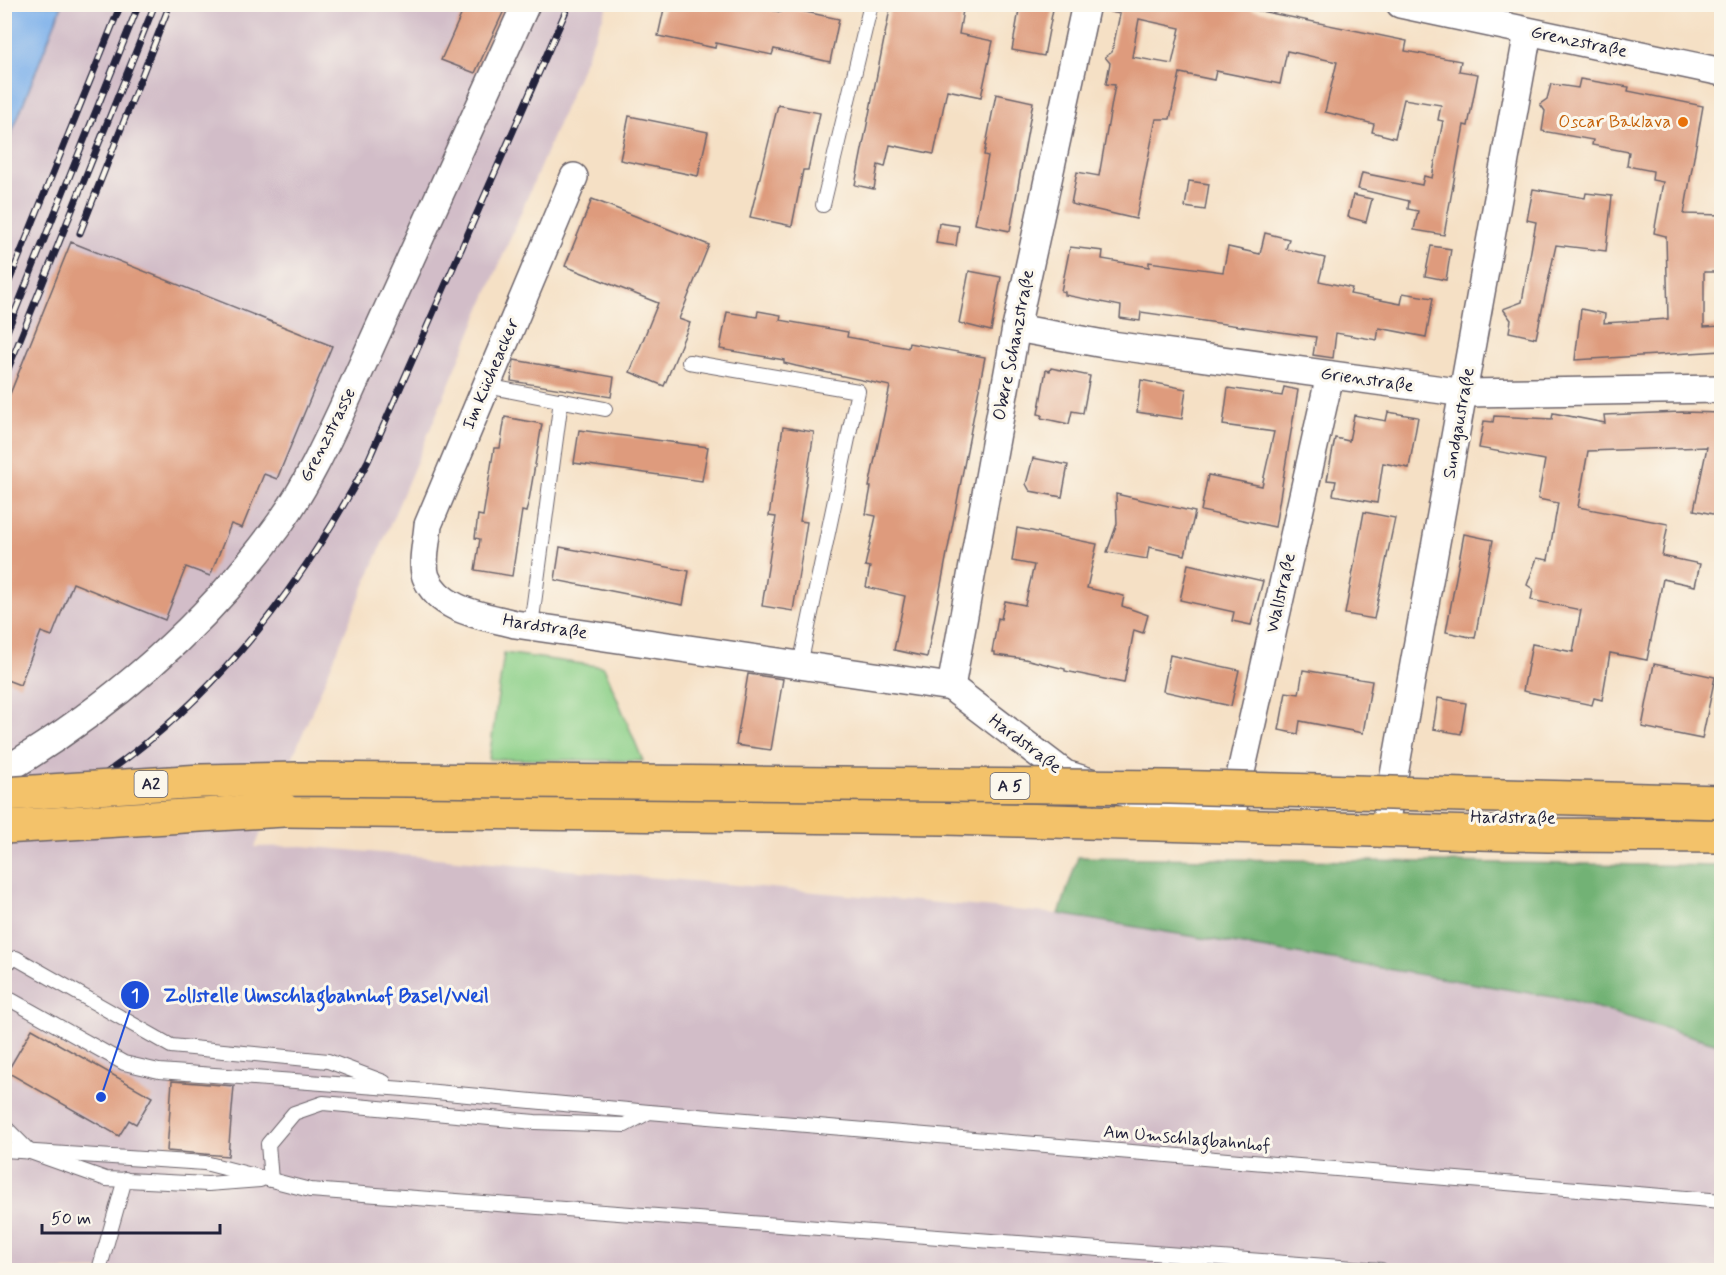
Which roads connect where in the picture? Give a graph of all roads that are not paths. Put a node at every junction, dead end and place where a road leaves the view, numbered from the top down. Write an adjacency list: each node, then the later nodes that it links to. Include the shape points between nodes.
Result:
1 (526, 4): 21 (street, Grenzstrasse, via 345,403 281,522 228,589 149,669 102,706)
2 (871, 4): 8 (lane)
3 (1086, 4): 9 (street, Obere Schanzstraße)
4 (1404, 5): 5 (street, Grenzstraße)
5 (1528, 32): 6 (street, Grenzstraße); 14 (street, Sundgaustraße)
6 (1722, 72)
7 (573, 177): 12 (street, Im Kücheacker)
8 (823, 205)
9 (1016, 328): 11 (street, Grienstraße); 20 (street, Obere Schanzstraße)
10 (689, 362): 19 (lane, via 858,392)
11 (1330, 375): 14 (street, Grienstraße); 26 (street, Wallstraße)
12 (486, 386): 15 (lane); 17 (street, Im Kücheacker, via 428,525)
13 (1722, 390): 14 (street, Grienstraße)
14 (1465, 393): 27 (street, Sundgaustraße)
15 (561, 400): 16 (lane); 18 (lane)
16 (606, 409)
17 (425, 576): 18 (street, Hardstraße, via 436,593 463,610)
18 (531, 626): 19 (street, Hardstraße)
19 (800, 665): 20 (street, Hardstraße)
20 (951, 687): 26 (street, Hardstraße, via 1065,774 1187,812)
21 (4, 771)
22 (298, 779): 23 (highway, A2, bridge, via 201,780); 24 (highway, A 5, bridge, via 1169,787)
23 (4, 794)
24 (1722, 802)
25 (284, 810): 29 (highway, A2, bridge); 30 (highway, A 5, via 945,818 1548,835)
26 (1232, 812): 27 (street, Hardstraße)
27 (1387, 814): 28 (street, Hardstraße)
28 (1722, 823)
29 (4, 827)
30 (1722, 836)
31 (4, 964): 33 (lane, via 16,958 171,1046 328,1061)
32 (4, 996): 33 (lane, via 135,1066)
33 (404, 1089): 34 (lane, Am Umschlagbahnhof)
34 (649, 1112): 39 (lane, via 625,1125 535,1122 323,1103 294,1113 268,1144); 40 (lane, Am Umschlagbahnhof)
35 (4, 1126): 37 (lane)
36 (4, 1150): 37 (lane)
37 (30, 1152): 38 (lane, via 106,1179); 39 (lane, via 205,1163)
38 (125, 1179): 39 (lane, via 208,1184); 41 (lane)
39 (271, 1180): 42 (lane, via 309,1190)
40 (1722, 1201)
41 (99, 1270)
42 (1380, 1270)

